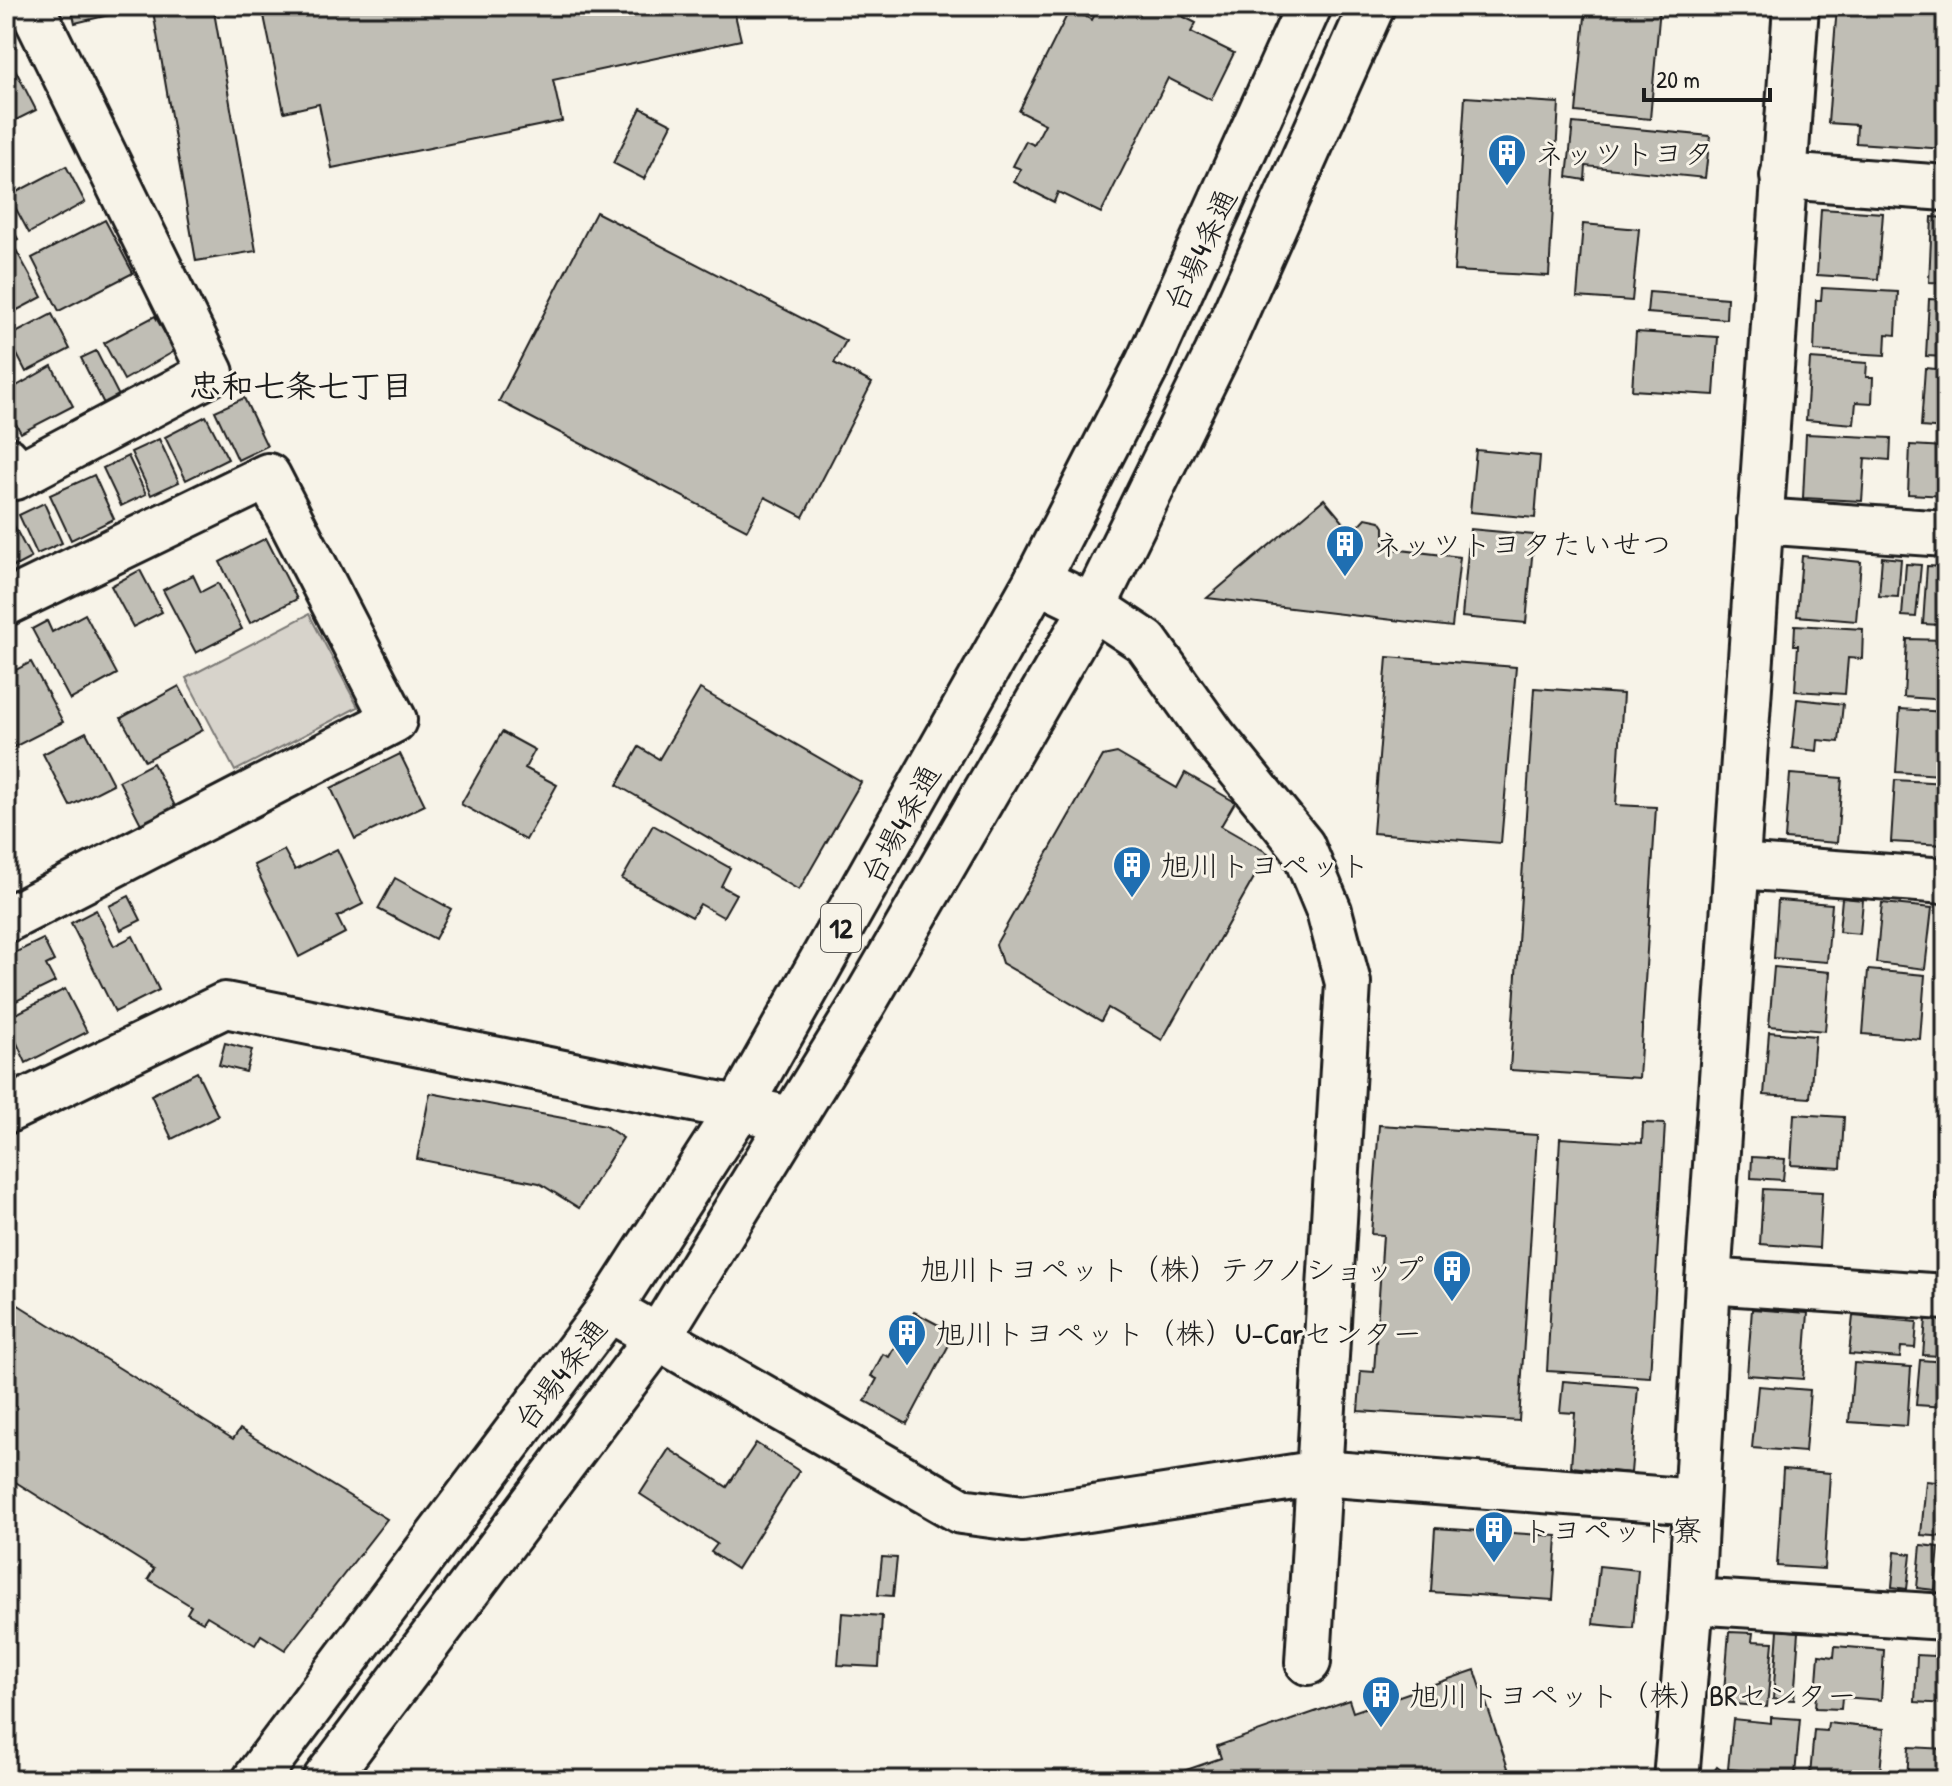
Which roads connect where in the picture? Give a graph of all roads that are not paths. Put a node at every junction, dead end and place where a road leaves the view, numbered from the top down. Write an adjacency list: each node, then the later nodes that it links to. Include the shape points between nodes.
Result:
1 (31, 6): 7 (main road, via 211,373 15,477)
2 (1309, 6): 10 (main road, 台場4条通 / 12, via 1148,363)
3 (1372, 6): 12 (main road, 台場4条通 / 12, via 1217,354)
4 (1796, 6): 5 (main road)
5 (1783, 176): 6 (main road); 8 (main road)
6 (1946, 188)
7 (6, 459)
8 (1760, 521): 9 (main road); 13 (main road)
9 (1946, 534)
10 (1037, 580): 12 (main road); 17 (main road, 台場4条通 / 12)
11 (6, 603): 15 (main road, via 268,476 394,720)
12 (1093, 607): 18 (main road, 台場4条通 / 12); 23 (main road, via 1146,642 1302,846 1329,911 1348,983)
13 (1737, 866): 14 (main road); 19 (main road)
14 (1946, 881)
15 (6, 920)
16 (7, 1107): 17 (main road, via 225,1005)
17 (739, 1108): 18 (main road); 21 (main road, 台場4条通 / 12)
18 (792, 1119): 22 (main road, 台場4条通 / 12)
19 (1708, 1281): 20 (main road); 24 (main road)
20 (1946, 1297)
21 (609, 1309): 22 (main road); 28 (main road, 台場4条通 / 12)
22 (659, 1336): 23 (main road, via 961,1511 1022,1519); 29 (main road, 台場4条通 / 12)
23 (1320, 1473): 24 (main road); 27 (main road)
24 (1696, 1502): 25 (main road)
25 (1691, 1601): 26 (main road); 30 (main road)
26 (1946, 1617)
27 (1308, 1662)
28 (255, 1780)
29 (325, 1780)
30 (1676, 1780)

